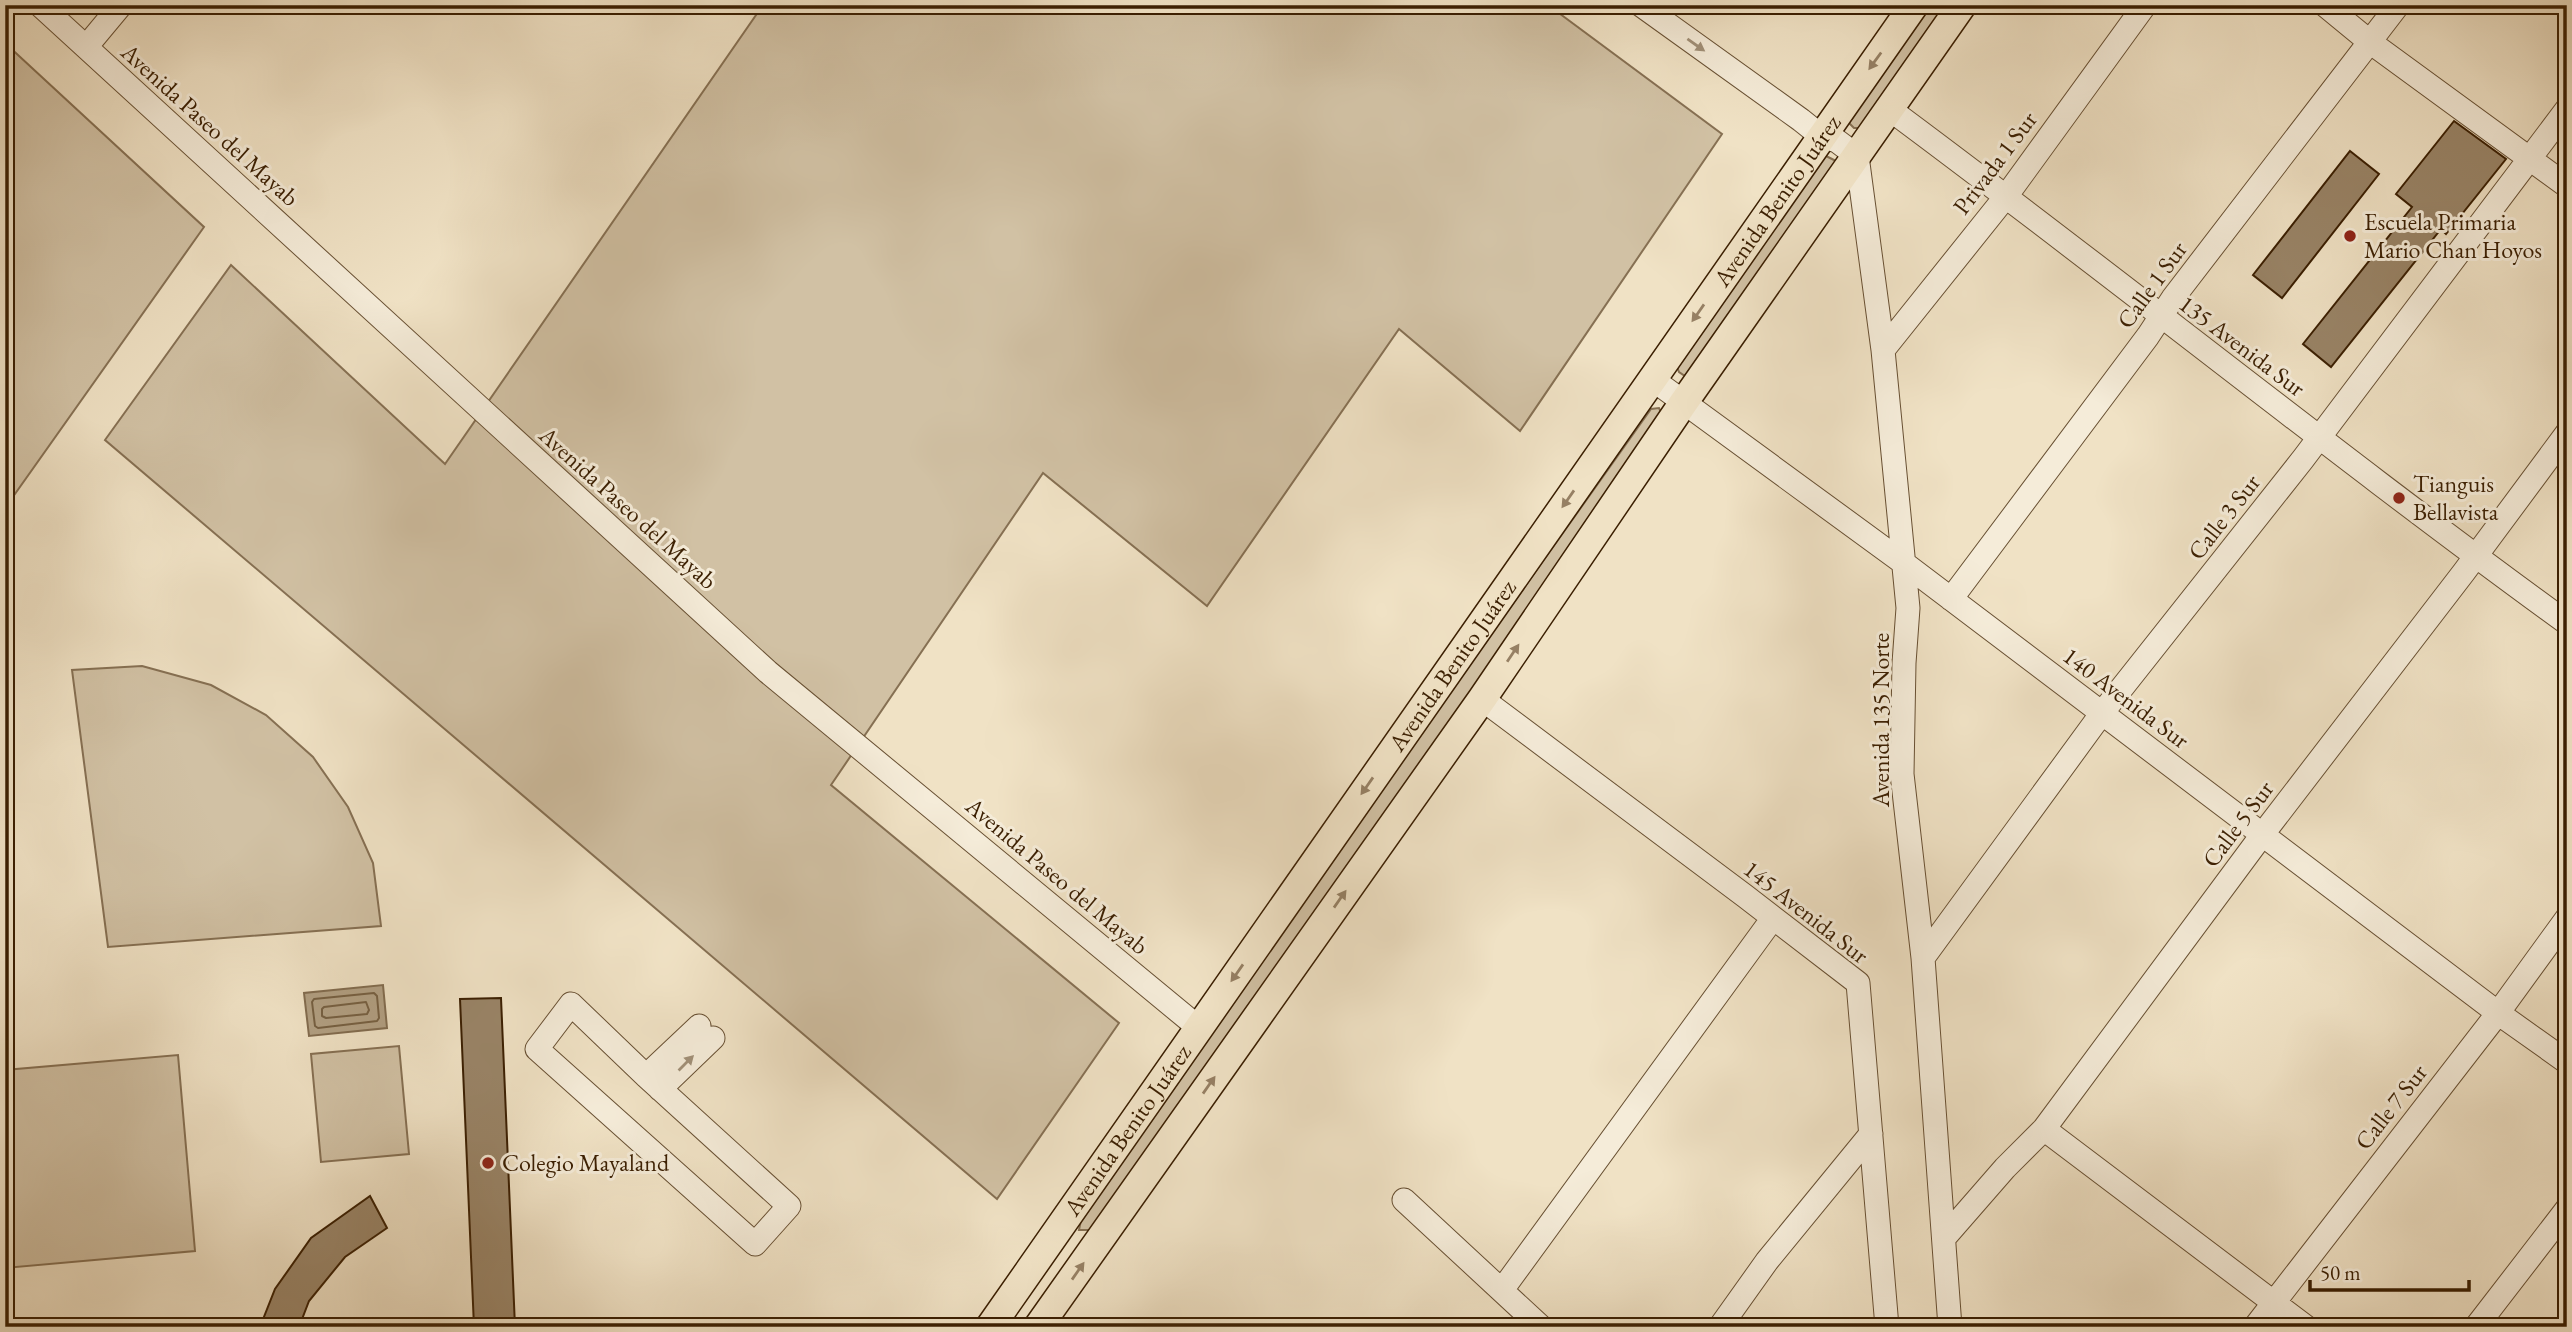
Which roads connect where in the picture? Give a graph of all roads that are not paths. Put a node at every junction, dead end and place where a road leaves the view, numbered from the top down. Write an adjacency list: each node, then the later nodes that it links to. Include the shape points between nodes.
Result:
1 (40, 5): 10 (street, Avenida Paseo del Mayab)
2 (121, 5): 10 (street)
3 (1641, 5): 13 (street, one-way to 13)
4 (1914, 5): 13 (main road, Avenida Benito Juárez, one-way to 13)
5 (1962, 5): 11 (main road, Avenida Benito Juárez)
6 (2146, 5): 17 (street, Privada 1 Sur)
7 (2325, 5): 9 (street)
8 (2398, 5): 9 (street, Calle 1 Sur)
9 (2370, 41): 15 (street); 18 (street, Calle 1 Sur)
10 (86, 47): 35 (street, Avenida Paseo del Mayab, via 768,672)
11 (1888, 108): 14 (main road, Avenida Benito Juárez); 17 (street, 135 Avenida Sur)
12 (2567, 109): 15 (street, Calle 3 Sur)
13 (1821, 136): 14 (street); 20 (main road, Avenida Benito Juárez, one-way to 20)
14 (1857, 156): 19 (street, Avenida 135 Norte); 21 (main road, Avenida Benito Juárez)
15 (2529, 157): 16 (street); 23 (street, Calle 3 Sur)
16 (2567, 186)
17 (2007, 195): 18 (street, 135 Avenida Sur); 19 (street, Privada 1 Sur)
18 (2161, 317): 23 (street, 135 Avenida Sur); 26 (street, Calle 1 Sur)
19 (1883, 349): 25 (street, Avenida 135 Norte)
20 (1652, 379): 21 (street, 140 Avenida Sur); 35 (main road, Avenida Benito Juárez, one-way to 35)
21 (1684, 402): 25 (street, 140 Avenida Sur); 28 (main road, Avenida Benito Juárez, one-way to 21)
22 (2567, 433): 24 (street, Calle 5 Sur)
23 (2319, 438): 24 (street, 135 Avenida Sur); 29 (street, Calle 3 Sur)
24 (2475, 556): 27 (street, 135 Avenida Sur); 30 (street, Calle 5 Sur)
25 (1905, 564): 26 (street, 140 Avenida Sur); 33 (street, Avenida 135 Norte, via 1909,608 1902,774)
26 (1951, 599): 29 (street, 140 Avenida Sur)
27 (2567, 623)
28 (1482, 699): 31 (street, 145 Avenida Sur); 47 (main road, Avenida Benito Juárez, one-way to 28)
29 (2102, 713): 30 (street, 140 Avenida Sur); 33 (street, Calle 3 Sur)
30 (2262, 835): 34 (street, 140 Avenida Sur); 39 (street, Calle 5 Sur)
31 (1773, 918): 40 (street, 145 Avenida Sur, via 1858,983); 44 (street)
32 (2567, 918): 34 (street, Calle 7 Sur)
33 (1923, 958): 43 (street, Avenida 135 Norte)
34 (2498, 1013): 37 (street, 140 Avenida Sur); 45 (street, Calle 7 Sur)
35 (1199, 1028): 46 (main road, Avenida Benito Juárez)
36 (706, 1032): 38 (street)
37 (2567, 1062)
38 (653, 1083): 38 (street, via 571,1004 537,1049 755,1244 789,1206)
39 (2044, 1129): 43 (street, Calle 5 Sur); 45 (street)
40 (1871, 1134): 49 (street, via 1767,1261); 50 (street, 145 Avenida Sur)
41 (1404, 1200): 44 (street)
42 (2567, 1209): 54 (street)
43 (1944, 1238): 51 (street, Avenida 135 Norte)
44 (1502, 1290): 48 (street)
45 (2272, 1303): 52 (street, Calle 7 Sur); 53 (street)
46 (990, 1327)
47 (1038, 1327)
48 (1541, 1327)
49 (1720, 1327)
50 (1887, 1327)
51 (1950, 1327)
52 (2255, 1327)
53 (2306, 1327)
54 (2476, 1327)

